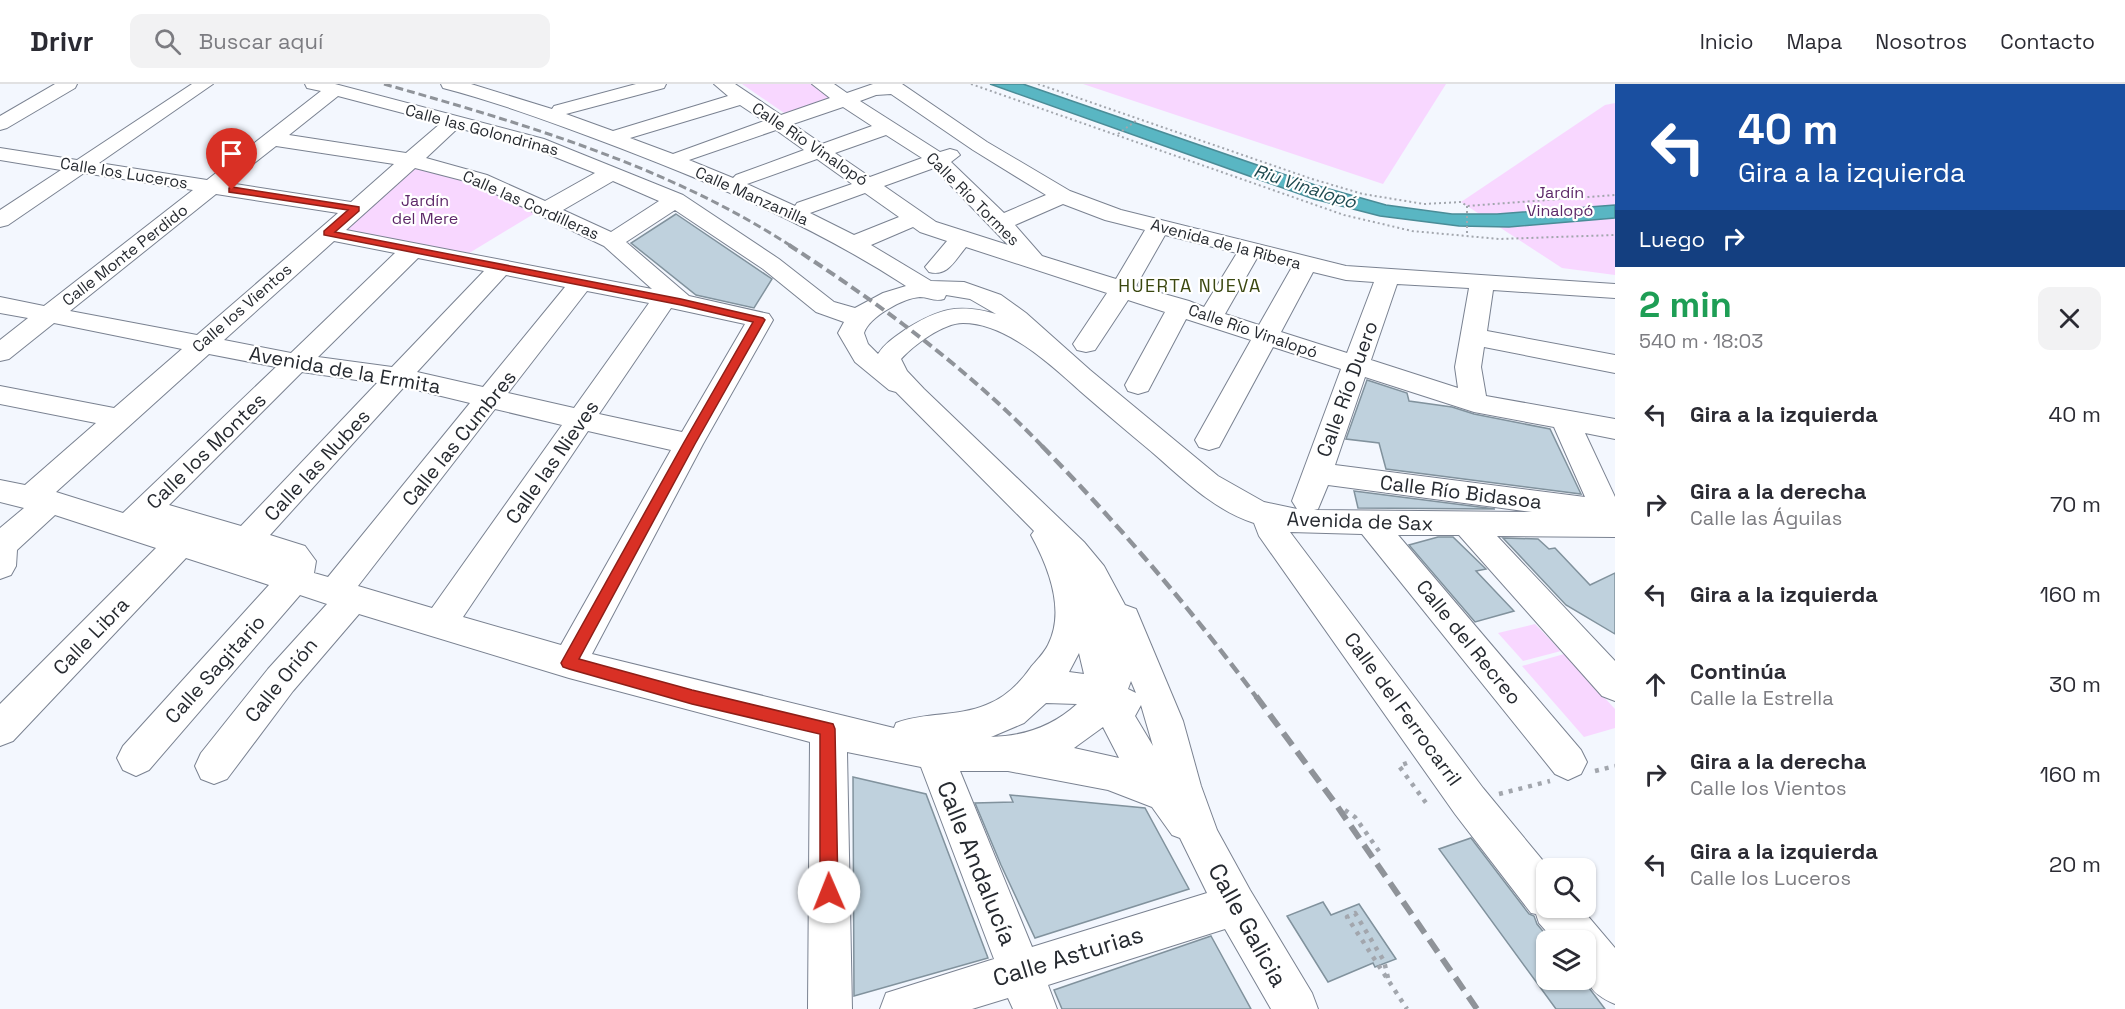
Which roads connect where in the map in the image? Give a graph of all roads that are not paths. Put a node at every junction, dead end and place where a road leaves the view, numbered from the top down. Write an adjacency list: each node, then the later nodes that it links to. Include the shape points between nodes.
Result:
1 (68, 84): 13 (street)
2 (204, 84): 24 (street)
3 (507, 84): 10 (street)
4 (657, 84): 11 (street)
5 (821, 84): 9 (street, Calle Río Tormes)
6 (462, 86): 10 (street, Calle Manzanilla)
7 (324, 87): 12 (street, Calle las Golondrinas); 17 (street, Calle Monte Perdido)
8 (733, 91): 14 (street, Calle Río Vinalopó); 16 (street)
9 (846, 100): 14 (street); 15 (street, Calle Río Tormes); 18 (street, Avenida de la Ribera, via 873,90 896,88)
10 (522, 106): 47 (street, Calle Manzanilla, via 762,197)
11 (561, 110)
12 (455, 122): 23 (street, Calle los Vientos); 25 (street, Calle las Golondrinas, via 558,150)
13 (0, 124)
14 (779, 124): 19 (street, Calle Río Vinalopó); 21 (street)
15 (888, 127): 19 (street); 22 (street, Calle Río Tormes)
16 (621, 134)
17 (272, 139): 23 (street, Calle las Cordilleras); 28 (street, Calle Monte Perdido)
18 (980, 146): 22 (street); 29 (street, Avenida de la Ribera)
19 (819, 153): 26 (street); 27 (street, Calle Río Vinalopó)
20 (0, 154): 24 (street, Calle los Luceros)
21 (682, 156)
22 (937, 159): 27 (street); 36 (street, Calle Río Tormes)
23 (411, 160): 32 (street, Calle los Vientos); 33 (street, Calle las Cordilleras, via 480,179)
24 (80, 166): 28 (street, Calle los Luceros); 35 (street)
25 (611, 173): 30 (street, Calle las Golondrinas); 33 (street)
26 (744, 179)
27 (870, 184): 31 (street); 34 (street, Calle Río Vinalopó)
28 (211, 187): 32 (street, Calle los Luceros); 57 (street, Calle Monte Perdido)
29 (1062, 196): 36 (street); 37 (street, Avenida de la Ribera)
30 (675, 201): 41 (street); 59 (street, Calle las Golondrinas, via 771,264 825,307)
31 (805, 208)
32 (356, 209): 38 (street, Calle los Vientos)
33 (546, 210): 41 (street, Calle las Cordilleras)
34 (915, 218): 39 (street, Calle Río Vinalopó); 40 (street)
35 (0, 220)
36 (1000, 223): 44 (street, Calle Río Tormes)
37 (1158, 226): 43 (street, Avenida de la Ribera); 51 (street)
38 (328, 233): 42 (street); 63 (street, Calle los Vientos)
39 (961, 239): 44 (street, Calle Río Vinalopó); 47 (street)
40 (862, 240)
41 (612, 241): 54 (street, Calle las Cordilleras)
42 (412, 249): 46 (street); 67 (street, Calle los Montes)
43 (1250, 250): 45 (street, Avenida de la Ribera); 60 (street)
44 (1035, 263): 51 (street, Calle Río Vinalopó)
45 (1305, 264): 48 (street, Avenida de la Ribera); 61 (street)
46 (500, 267): 49 (street); 70 (street, Calle las Nubes)
47 (932, 278): 58 (street, Calle Manzanilla); 59 (street); 66 (street, via 989,299 1016,316)
48 (1387, 278): 50 (street, Avenida de la Ribera); 69 (street, Calle Río Duero)
49 (581, 282): 54 (street); 74 (street, Calle las Cumbres)
50 (1482, 283): 52 (street, Avenida de la Ribera); 62 (street)
51 (1123, 288): 56 (street, Calle Río Vinalopó); 64 (street)
52 (1615, 291)
53 (0, 294): 57 (street, Avenida de la Ermita)
54 (673, 300): 77 (street, Calle las Nieves); 81 (street, via 760,320)
55 (0, 305): 57 (street, Avenida de la Ermita)
56 (1180, 306): 60 (street, Calle Río Vinalopó); 71 (street)
57 (55, 310): 63 (street, Avenida de la Ermita); 65 (street, Calle Monte Perdido)
58 (968, 315): 66 (street, Calle Manzanilla, via 1018,332); 73 (street, via 935,322 892,352 888,364)
59 (859, 317): 73 (street, via 851,333 853,340 866,358)
60 (1211, 317): 61 (street, Calle Río Vinalopó)
61 (1265, 336): 69 (street, Calle Río Vinalopó); 80 (street)
62 (1475, 337): 68 (street); 75 (street, via 1468,367)
63 (207, 339): 67 (street, Avenida de la Ermita); 76 (street, Calle los Vientos)
64 (1086, 344)
65 (0, 353)
66 (1053, 353): 88 (street, Avenida de Sax, via 1221,493)
67 (302, 358): 70 (street, Avenida de la Ermita); 89 (street, Calle los Montes)
68 (1615, 364)
69 (1356, 365): 75 (street, Calle Río Vinalopó); 84 (street, Calle Río Duero)
70 (401, 374): 74 (street, Avenida de la Ermita); 94 (street, Calle las Nubes)
71 (1138, 386)
72 (0, 395): 76 (street)
73 (914, 396): 87 (street)
74 (491, 398): 77 (street, Avenida de la Ermita); 99 (street, Calle las Cumbres)
75 (1474, 403): 78 (street, Calle Río Vinalopó)
76 (118, 418): 86 (street, Calle los Vientos)
77 (583, 419): 81 (street, Avenida de la Ermita); 100 (street, Calle las Nieves)
78 (1564, 419): 79 (street, Calle Río Vinalopó); 90 (street)
79 (1615, 429)
80 (1209, 440)
81 (689, 444): 101 (street)
82 (0, 475): 83 (street)
83 (0, 480)
84 (1311, 487): 90 (street, Calle Río Bidasoa)
85 (0, 490): 86 (street)
86 (41, 500): 89 (street); 95 (street, Calle los Vientos, via 2,545)
87 (1033, 512): 97 (street, via 1054,548); 98 (street, via 1077,555)
88 (1268, 516): 91 (street, Avenida de Sax, via 1303,522); 113 (street, Calle del Ferrocarril, via 1270,528 1469,801)
89 (137, 518): 93 (street); 94 (street)
90 (1612, 520): 92 (street, Avenida de Sax)
91 (1370, 523): 92 (street, Avenida de Sax); 111 (street, Calle del Recreo)
92 (1466, 523): 102 (street)
93 (181, 543): 94 (street); 105 (street, Calle Libra)
94 (239, 549): 96 (street)
95 (0, 566)
96 (294, 580): 99 (street); 109 (street, Calle Sagitario)
97 (1068, 586): 103 (street, via 1071,615 1064,648); 104 (street, via 1085,620)
98 (1104, 594): 104 (street, via 1118,644 1115,676); 112 (street, via 1125,620 1148,676 1170,738)
99 (344, 595): 100 (street); 110 (street, Calle Orión)
100 (439, 625): 101 (street)
101 (569, 663): 106 (street)
102 (1615, 685)
103 (1037, 688): 104 (street, via 1069,686); 106 (street, via 1011,711 971,726 910,735)
104 (1108, 696): 108 (street, via 1085,721 1069,731 1043,745); 112 (street, via 1141,716 1166,751)
105 (0, 729)
106 (836, 731): 107 (street); 120 (street)
107 (933, 750): 108 (street); 119 (street, Calle Andalucía)
108 (1005, 754): 112 (street, via 1108,772)
109 (136, 758)
110 (214, 766)
111 (1571, 771)
112 (1174, 790): 114 (street, Calle Galicia)
113 (1536, 885)
114 (1235, 905): 119 (street, Calle Asturias); 122 (street, Calle Galicia)
115 (1562, 918): 116 (street)
116 (1573, 930)
117 (1596, 958): 118 (street)
118 (1615, 982)
119 (1027, 990): 121 (street, Calle Asturias)
120 (830, 1009)
121 (902, 1009)
122 (1296, 1009)

